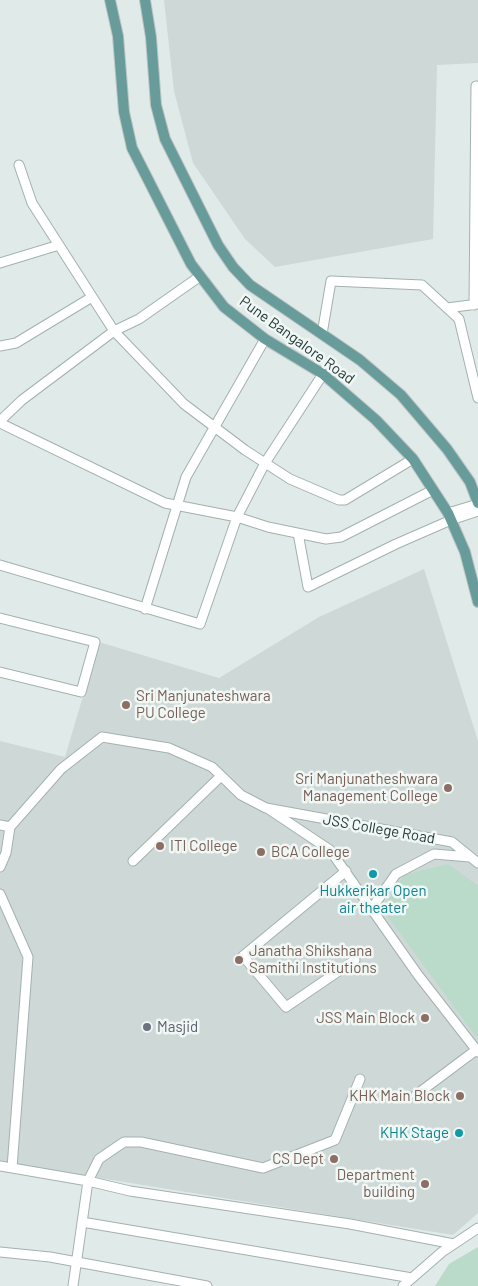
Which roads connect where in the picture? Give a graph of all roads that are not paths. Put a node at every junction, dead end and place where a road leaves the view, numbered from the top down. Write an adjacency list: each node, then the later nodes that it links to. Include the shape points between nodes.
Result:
1 (110, 0): 7 (main road, Pune Bangalore Road, via 118,36 124,112 132,148)
2 (145, 0): 12 (main road, Pune Bangalore Road, via 156,105 165,139 218,245 250,285)
3 (476, 86): 9 (street)
4 (19, 165): 5 (street, via 32,203)
5 (59, 245): 6 (street); 8 (street)
6 (0, 263)
7 (199, 278): 11 (street, via 139,319); 13 (main road, Pune Bangalore Road, via 224,307)
8 (92, 296): 11 (street); 14 (street, via 16,343)
9 (476, 304): 10 (street)
10 (447, 308): 12 (street, via 422,285 331,281); 16 (street, via 459,319)
11 (114, 331): 17 (street, via 22,400); 18 (street, via 184,404)
12 (322, 334): 22 (main road, Pune Bangalore Road, via 360,360 419,414 470,482)
13 (265, 339): 15 (main road, Pune Bangalore Road); 18 (street)
14 (0, 346)
15 (323, 374): 19 (main road, Pune Bangalore Road, via 376,420); 20 (street)
16 (478, 398)
17 (0, 422): 23 (street, via 164,503)
18 (214, 426): 20 (street); 23 (street, via 186,477)
19 (413, 459): 20 (street, via 345,500 310,488); 21 (main road, Pune Bangalore Road)
20 (265, 463): 26 (street)
21 (433, 490): 25 (main road, Pune Bangalore Road); 27 (street, via 341,537 326,539)
22 (478, 504): 25 (street)
23 (178, 506): 26 (street); 30 (street)
24 (478, 511): 25 (street)
25 (450, 516): 27 (street, via 308,587); 29 (main road, Pune Bangalore Road, via 465,552)
26 (237, 517): 27 (street); 30 (street, via 200,624)
27 (298, 533)
28 (0, 564): 30 (street)
29 (478, 602)
30 (145, 609)
31 (0, 618): 32 (street, via 95,642 81,692)
32 (0, 672)
33 (221, 776): 34 (street, JSS College Road, via 241,795); 35 (street, JSS College Road, via 212,767 169,748 102,737 61,769); 37 (street)
34 (266, 808): 36 (street, JSS College Road, via 452,842); 40 (street, via 330,850)
35 (5, 826): 39 (street, via 6,853)
36 (470, 857): 38 (street, JSS College Road); 42 (street, via 434,854 396,874)
37 (133, 861)
38 (478, 863)
39 (0, 867)
40 (346, 871): 42 (street); 43 (street, via 243,956 286,1007)
41 (0, 894): 48 (street, via 28,957)
42 (372, 908): 44 (street, via 418,975)
43 (354, 960)
44 (477, 1051): 46 (street)
45 (360, 1079): 49 (street, via 335,1140 293,1158 263,1168 201,1153 124,1142 99,1159)
46 (416, 1095)
47 (0, 1166): 48 (street)
48 (12, 1168): 49 (street)
49 (88, 1181): 50 (street); 52 (street, via 130,1191 350,1224)
50 (82, 1222): 54 (street); 55 (street)
51 (478, 1228): 52 (street)
52 (454, 1244): 55 (street)
53 (0, 1252): 54 (street)
54 (76, 1262): 56 (street); 57 (street)
55 (412, 1278): 58 (street)
56 (73, 1286)
57 (207, 1286)
58 (403, 1286)

